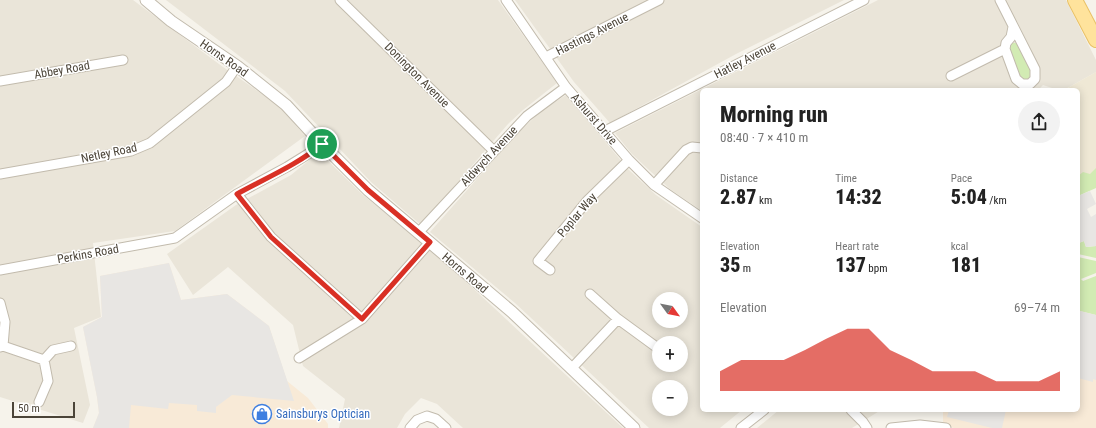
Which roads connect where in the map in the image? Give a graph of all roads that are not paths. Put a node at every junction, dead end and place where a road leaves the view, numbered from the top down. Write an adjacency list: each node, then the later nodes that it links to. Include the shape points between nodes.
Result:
1 (146, 0): 13 (street, Horns Road, via 171,22)
2 (340, 0): 20 (street, Donington Avenue)
3 (506, 0): 11 (street, Ashurst Drive)
4 (659, 0): 11 (street, Hastings Avenue)
5 (864, 0): 17 (street, Hatley Avenue)
6 (1000, 0): 8 (street)
7 (1076, 0): 9 (main road)
8 (1013, 27): 10 (street); 10 (street, via 1035,70 1036,79 1030,84 1022,84 1016,79)
9 (1096, 40)
10 (1005, 48): 14 (street)
11 (546, 57): 16 (street, Ashurst Drive)
12 (123, 60): 15 (street, Abbey Road)
13 (237, 66): 18 (street, Horns Road, via 286,105); 22 (street, Netley Road, via 226,82 150,143 131,151)
14 (951, 76)
15 (0, 81)
16 (566, 87): 17 (street, Ashurst Drive); 20 (street, Aldwych Avenue, via 526,116)
17 (606, 132): 21 (street, Ashurst Drive)
18 (322, 144): 24 (street, via 287,167); 26 (street, Horns Road, via 368,190)
19 (700, 148): 23 (street, via 692,147 686,150)
20 (494, 151): 26 (street, Aldwych Avenue)
21 (629, 160): 23 (street, Ashurst Drive); 29 (street, Poplar Way, via 587,201 538,261)
22 (0, 174)
23 (654, 185): 25 (street, Ashurst Drive)
24 (237, 194): 28 (street, Perkins Road, via 175,238); 32 (street, via 271,237)
25 (700, 217)
26 (418, 233): 27 (street, Horns Road)
27 (430, 242): 32 (street); 39 (street, Horns Road, via 512,312)
28 (0, 270)
29 (550, 270)
30 (590, 294): 33 (street)
31 (0, 303): 35 (street, via 5,322)
32 (362, 319): 37 (street)
33 (618, 319): 34 (street); 39 (street)
34 (652, 344)
35 (1, 346): 38 (street)
36 (71, 346): 38 (street, via 53,350)
37 (299, 358)
38 (44, 360): 40 (street, via 48,381)
39 (571, 369): 45 (street, Horns Road)
40 (39, 402)
41 (761, 412): 46 (street)
42 (853, 412): 47 (street)
43 (410, 428): 44 (street, via 417,420 427,416 436,419)
44 (446, 428)
45 (634, 428)
46 (741, 428)
47 (867, 428)
48 (891, 428): 49 (street, via 920,425)
49 (945, 428)

